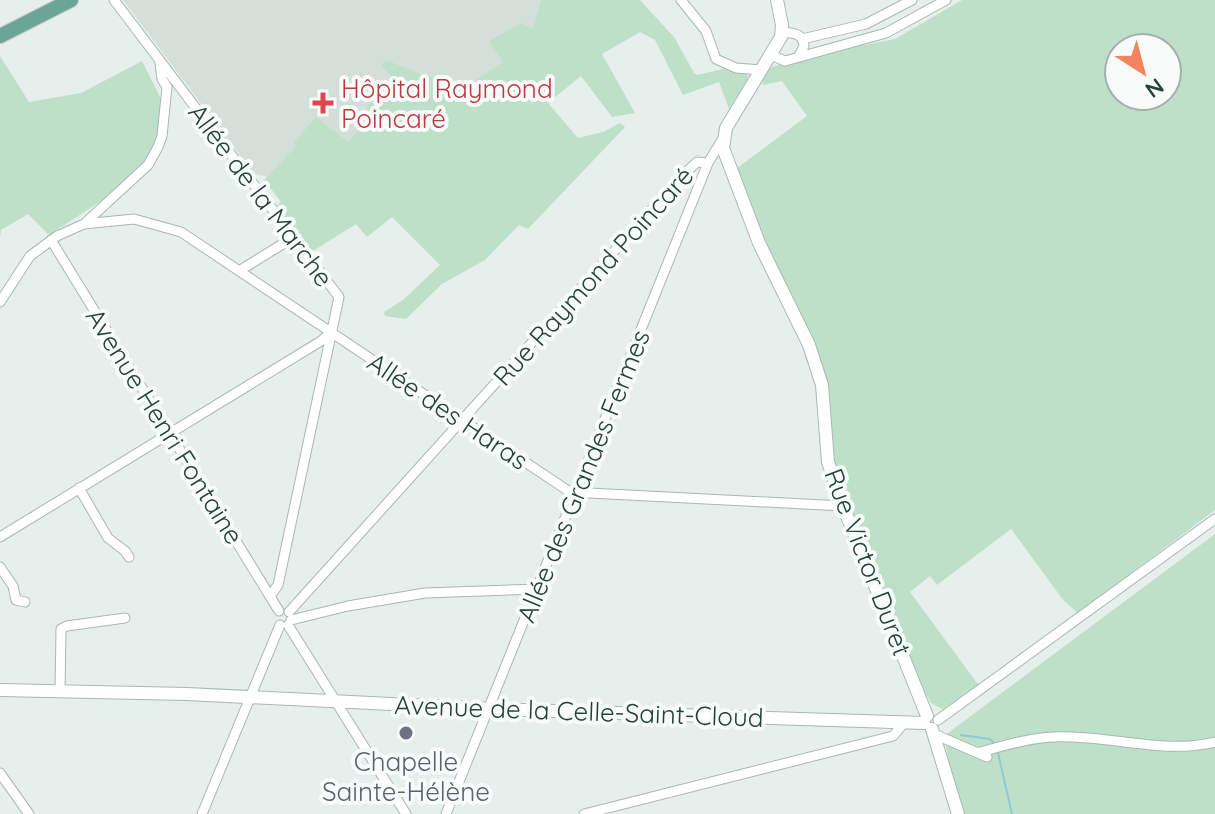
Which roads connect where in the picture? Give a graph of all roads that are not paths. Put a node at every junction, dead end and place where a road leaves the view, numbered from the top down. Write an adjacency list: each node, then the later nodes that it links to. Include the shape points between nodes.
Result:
1 (57, 0): 8 (main road)
2 (71, 0): 8 (main road)
3 (114, 0): 15 (street, via 160,62 162,79)
4 (681, 0): 14 (street, via 706,31 716,59)
5 (777, 0): 9 (street)
6 (912, 0): 11 (street, via 866,24)
7 (946, 0): 13 (street, via 886,33)
8 (29, 19): 10 (main road)
9 (782, 32): 11 (street); 12 (street)
10 (0, 36)
11 (802, 39): 13 (street, via 803,51)
12 (771, 55): 13 (street, via 785,61); 14 (street)
13 (796, 58)
14 (761, 70): 16 (street)
15 (172, 84): 18 (street, via 162,136 148,165); 19 (street, Allée de la Marche)
16 (722, 138): 17 (street, Allée des Grandes Fermes); 28 (street, Rue Victor Duret, via 759,243 816,366 828,462)
17 (708, 163): 24 (street, Rue Raymond Poincaré, via 690,168); 27 (street, Allée des Grandes Fermes)
18 (84, 224): 20 (street); 21 (street, Allée des Haras, via 134,219 166,227)
19 (294, 237): 21 (street); 23 (street, Allée de la Marche, via 339,297)
20 (51, 240): 22 (street, via 30,256); 25 (street, Avenue Henri Fontaine)
21 (239, 271): 23 (street, Allée des Haras)
22 (0, 302)
23 (331, 332): 24 (street, Allée des Haras); 25 (street); 34 (street, Allée de la Marche, via 278,585)
24 (462, 421): 27 (street, Allée des Haras); 37 (street, Rue Raymond Poincaré)
25 (169, 433): 26 (street); 34 (street, Avenue Henri Fontaine)
26 (79, 488): 30 (street); 31 (street, via 108,538)
27 (576, 492): 28 (street, Allée des Haras); 33 (street, Allée des Grandes Fermes)
28 (843, 506): 44 (street, Rue Victor Duret)
29 (1215, 519): 44 (street)
30 (0, 537)
31 (129, 557)
32 (0, 567): 35 (street, via 16,600)
33 (538, 589): 37 (street, via 412,594); 42 (street, Allée des Grandes Fermes)
34 (270, 596): 37 (street, Avenue Henri Fontaine)
35 (25, 602)
36 (125, 618): 39 (street, via 61,629)
37 (286, 619): 40 (street, Rue Raymond Poincaré); 41 (street, Avenue Henri Fontaine)
38 (0, 690): 39 (street, Avenue de la Celle-Saint-Cloud)
39 (60, 692): 40 (street, Avenue de la Celle-Saint-Cloud)
40 (249, 697): 41 (street, Avenue de la Celle-Saint-Cloud); 48 (street, Rue Raymond Poincaré)
41 (335, 701): 42 (street, Avenue de la Celle-Saint-Cloud); 49 (street, Avenue Henri Fontaine)
42 (488, 709): 43 (street, Avenue de la Celle-Saint-Cloud); 50 (street, Allée des Grandes Fermes)
43 (903, 724): 44 (street, Avenue de la Celle-Saint-Cloud); 51 (street, via 893,736)
44 (931, 724): 45 (street, via 984,755 1052,737 1170,746); 52 (street, Rue Victor Duret)
45 (1215, 742)
46 (0, 773): 47 (street)
47 (29, 814)
48 (202, 814)
49 (406, 814)
50 (446, 814)
51 (584, 814)
52 (958, 814)

